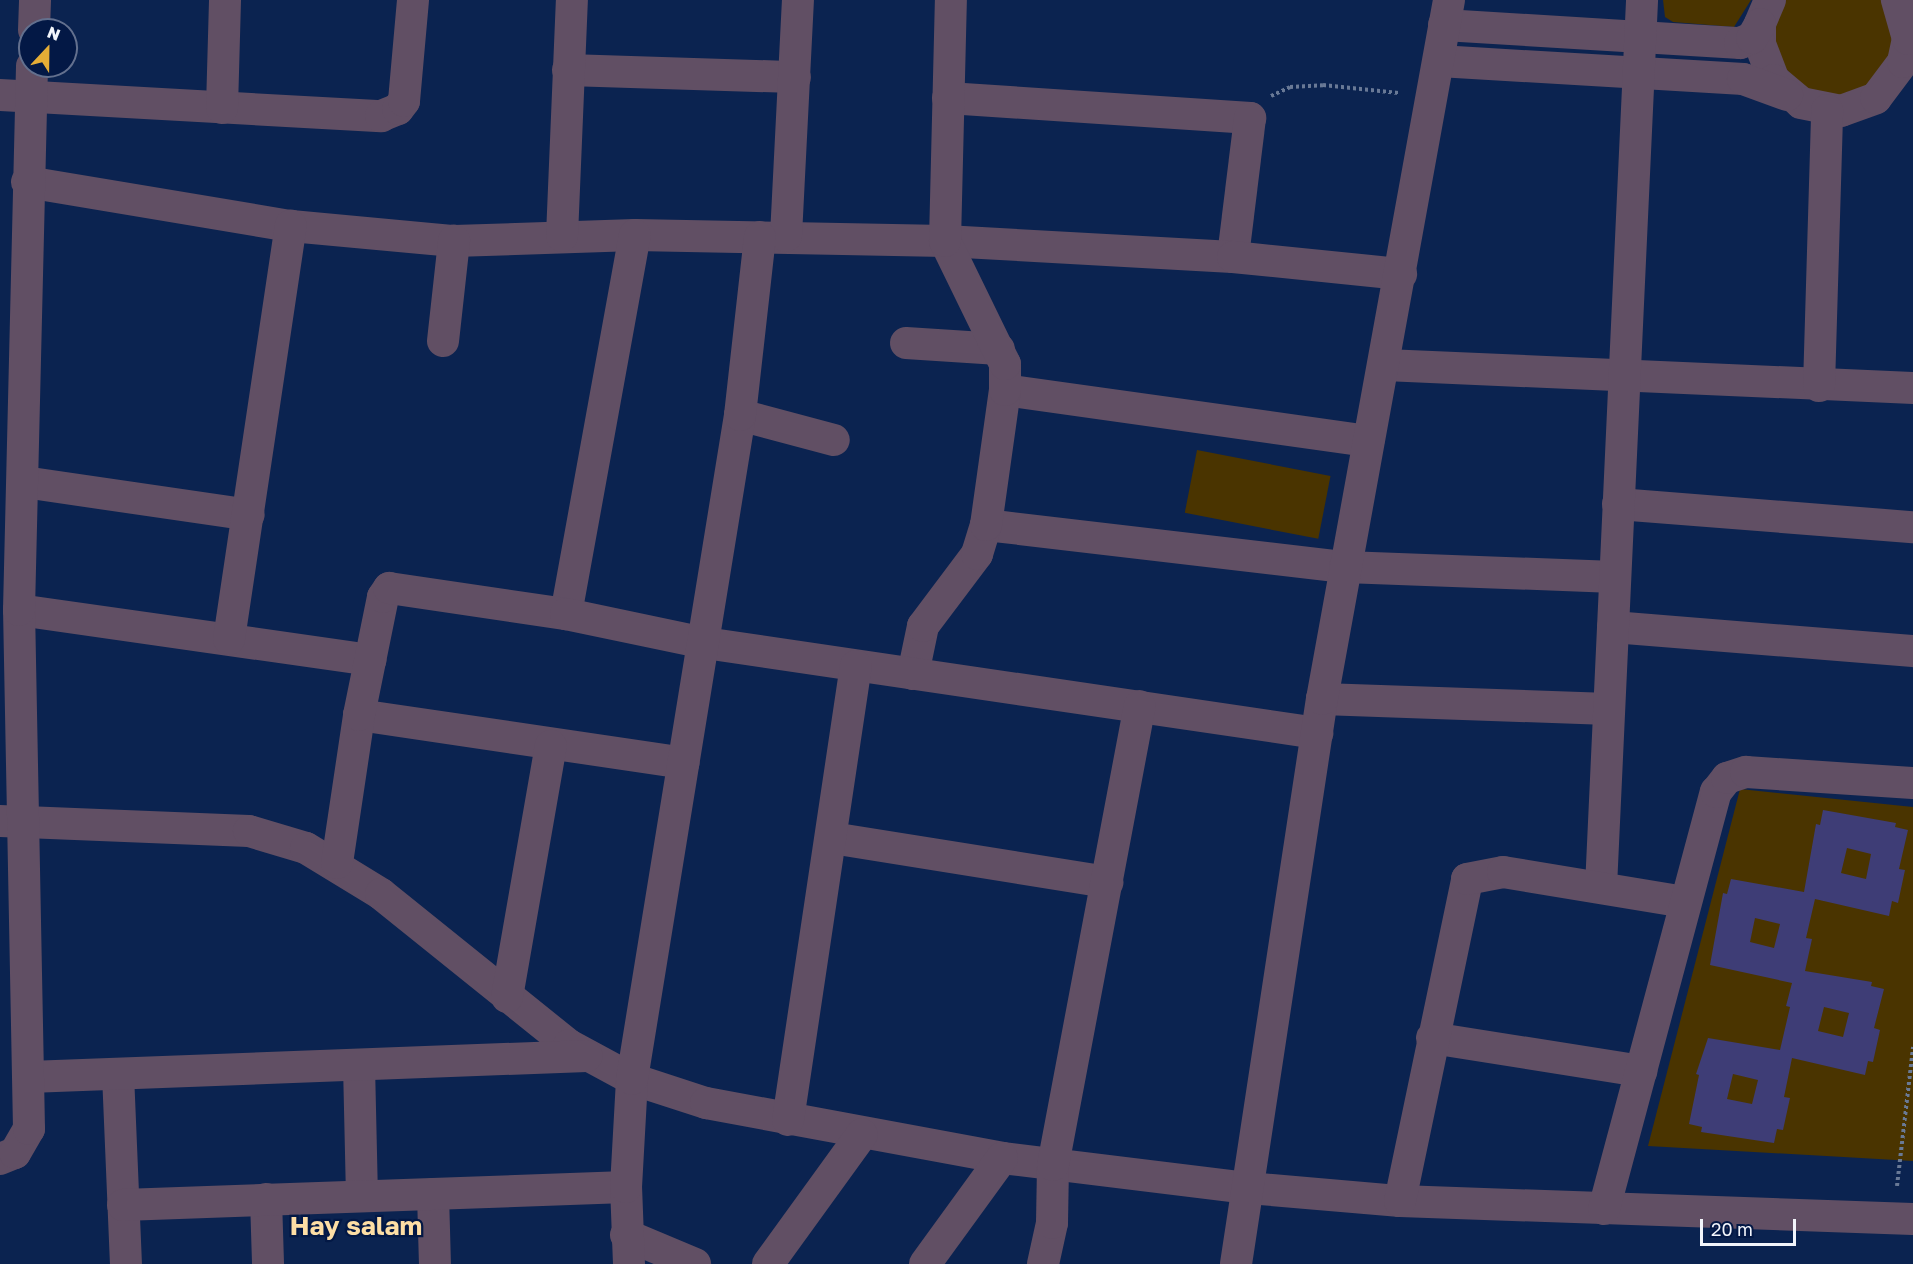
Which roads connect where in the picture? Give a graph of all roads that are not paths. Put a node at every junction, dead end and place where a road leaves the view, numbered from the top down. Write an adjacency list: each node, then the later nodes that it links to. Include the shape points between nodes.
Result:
1 (35, 0): 11 (street)
2 (225, 0): 22 (street)
3 (412, 0): 22 (street, via 406,91 399,109 390,114)
4 (572, 0): 14 (street)
5 (798, 0): 16 (street)
6 (951, 0): 21 (street)
7 (1642, 0): 12 (street)
8 (1897, 0): 23 (street, via 1908,39 1892,82 1876,98 1855,108)
9 (1765, 12): 12 (street, via 1752,38 1740,43); 19 (street, via 1764,63)
10 (1447, 13): 12 (street); 13 (street)
11 (34, 18)
12 (1639, 37): 15 (street)
13 (1439, 61): 15 (street); 32 (street)
14 (568, 70): 16 (street); 27 (street)
15 (1638, 73): 19 (street, via 1743,79); 38 (street)
16 (795, 77): 28 (street)
17 (32, 78): 20 (street)
18 (0, 95): 20 (street)
19 (1787, 95): 23 (street)
20 (31, 97): 22 (street); 24 (street)
21 (948, 98): 30 (street); 31 (street, via 1250,117)
22 (222, 108)
23 (1827, 110): 39 (street)
24 (27, 182): 25 (street); 33 (street)
25 (291, 226): 29 (street); 47 (street)
26 (635, 235): 27 (street); 28 (street); 53 (street)
27 (562, 236): 29 (street)
28 (773, 237): 30 (street); 42 (street)
29 (454, 241): 34 (street)
30 (945, 241): 31 (street); 36 (street)
31 (1233, 257): 32 (street)
32 (1401, 274): 37 (street)
33 (12, 301): 45 (street)
34 (443, 341)
35 (906, 343): 36 (street)
36 (999, 349): 41 (street, via 1005,364)
37 (1385, 365): 38 (street); 44 (street)
38 (1624, 378): 39 (street); 46 (street)
39 (1819, 386): 40 (street)
40 (1913, 388)
41 (1005, 390): 44 (street); 48 (street)
42 (740, 415): 43 (street); 56 (street)
43 (834, 440)
44 (1368, 441): 50 (street)
45 (24, 482): 47 (street); 52 (street)
46 (1618, 504): 49 (street); 51 (street)
47 (249, 515): 55 (street)
48 (986, 525): 50 (street); 60 (street, via 977,554 923,626)
49 (1913, 527)
50 (1345, 567): 51 (street); 61 (street)
51 (1615, 577): 54 (street)
52 (12, 593): 55 (street); 69 (street)
53 (566, 614): 56 (street); 58 (street, via 389,588)
54 (1613, 627): 57 (street); 63 (street)
55 (229, 639): 58 (street)
56 (705, 643): 59 (street); 67 (street)
57 (1913, 651)
58 (370, 660): 64 (street)
59 (856, 666): 60 (street); 70 (street)
60 (913, 674): 62 (street)
61 (1322, 699): 63 (street); 65 (street)
62 (1140, 706): 65 (street); 72 (street)
63 (1609, 709): 73 (street)
64 (359, 715): 66 (street); 71 (street)
65 (1317, 733): 90 (street)
66 (551, 746): 67 (street); 76 (street)
67 (683, 763): 83 (street)
68 (1913, 783): 74 (street, via 1746,772 1727,778 1716,792)
69 (11, 821): 71 (street, via 249,831); 75 (street)
70 (832, 838): 72 (street); 84 (street)
71 (337, 863): 76 (street)
72 (1108, 882): 88 (street)
73 (1601, 887): 74 (street); 77 (street, via 1503,872 1467,879)
74 (1685, 902): 80 (street)
75 (14, 960): 82 (street)
76 (507, 997): 78 (street)
77 (1432, 1038): 80 (street); 94 (street)
78 (587, 1056): 79 (street); 83 (street)
79 (359, 1065): 81 (street); 92 (street)
80 (1641, 1071): 96 (street)
81 (118, 1074): 82 (street); 95 (street)
82 (29, 1077): 87 (street, via 29,1129 15,1153)
83 (632, 1079): 84 (street, via 706,1104); 89 (street)
84 (788, 1120): 85 (street)
85 (862, 1134): 86 (street); 103 (street)
86 (1002, 1158): 88 (street); 104 (street)
87 (0, 1159)
88 (1053, 1165): 90 (street); 105 (street, via 1052,1223)
89 (626, 1187): 91 (street); 98 (street)
90 (1248, 1188): 94 (street); 106 (street)
91 (433, 1194): 92 (street); 101 (street)
92 (362, 1196): 93 (street)
93 (266, 1199): 95 (street); 100 (street)
94 (1400, 1201): 96 (street)
95 (123, 1205): 99 (street)
96 (1604, 1209): 97 (street)
97 (1903, 1219)
98 (628, 1250): 102 (street)
99 (126, 1264)
100 (268, 1264)
101 (435, 1264)
102 (695, 1264)
103 (768, 1264)
104 (925, 1264)
105 (1043, 1264)
106 (1236, 1264)

